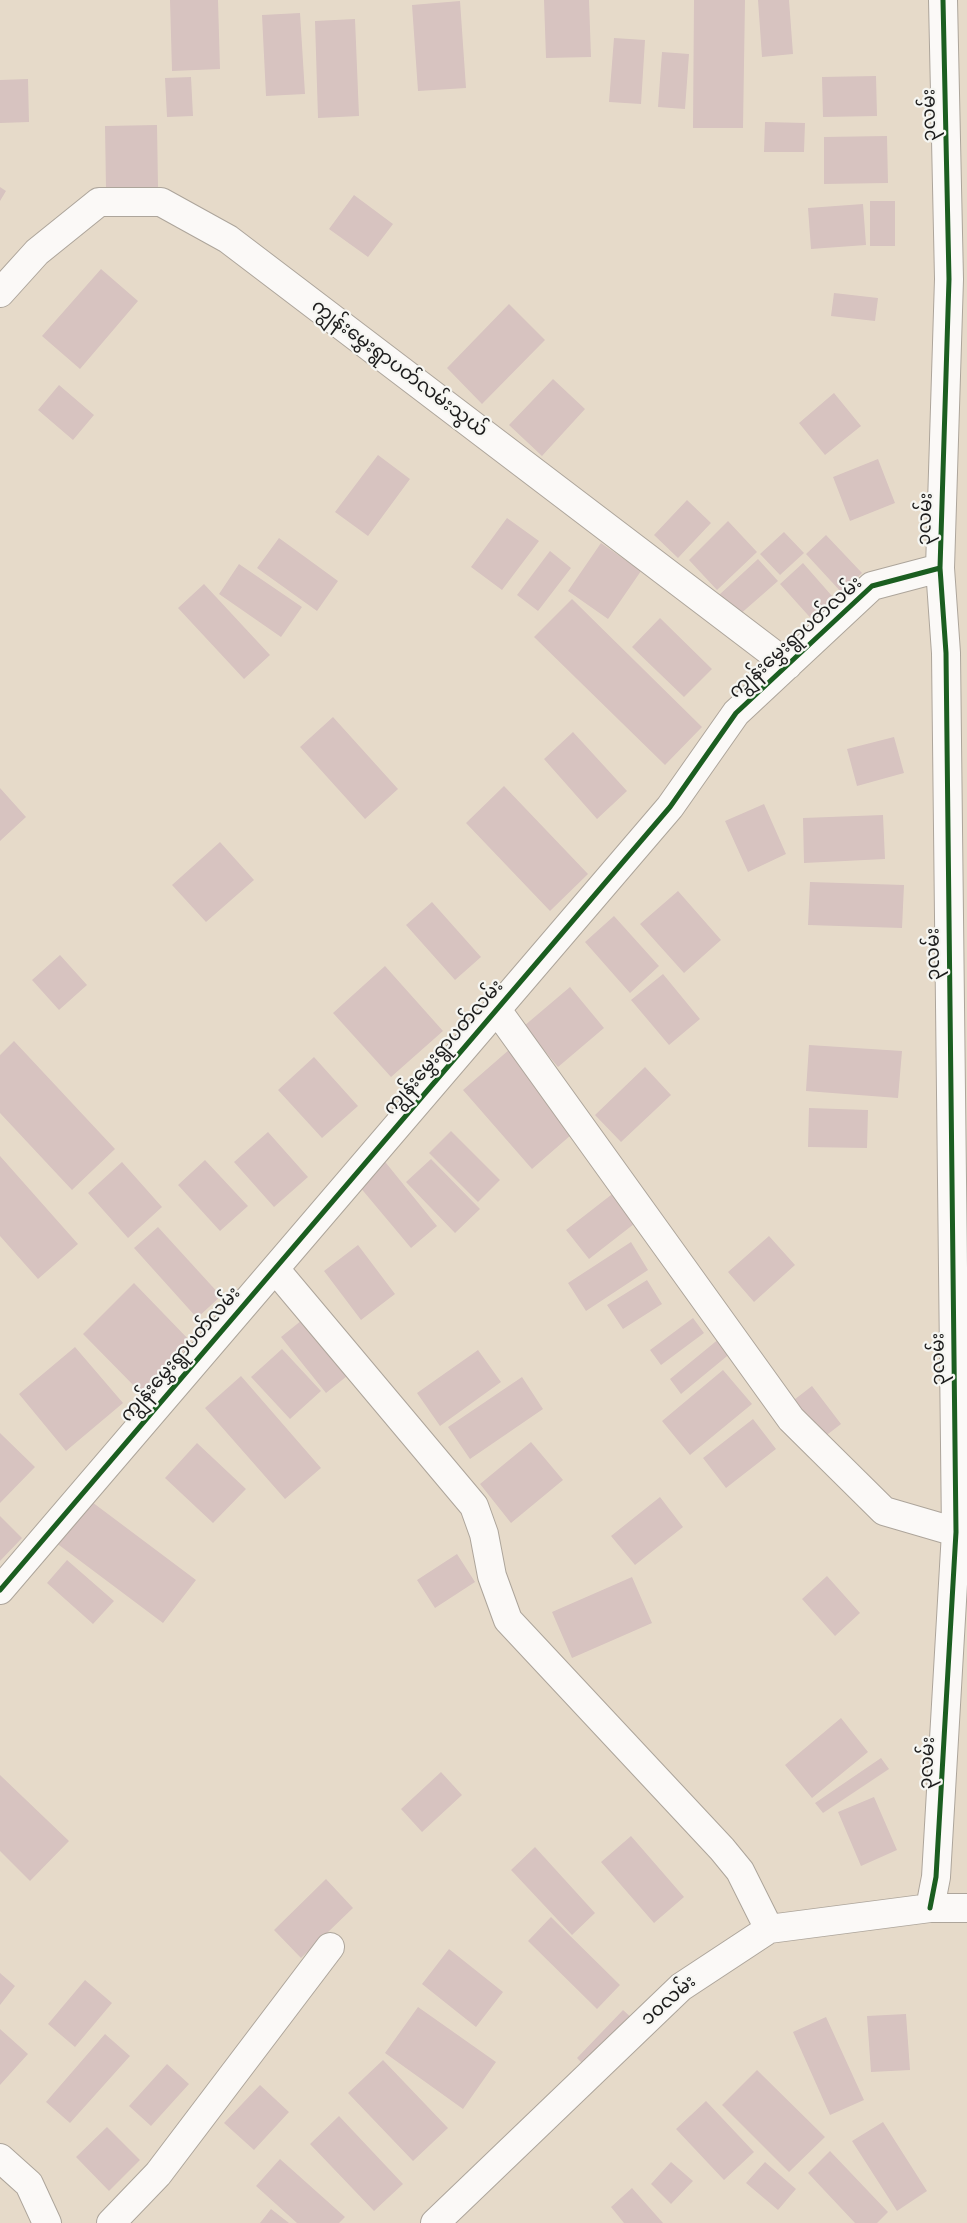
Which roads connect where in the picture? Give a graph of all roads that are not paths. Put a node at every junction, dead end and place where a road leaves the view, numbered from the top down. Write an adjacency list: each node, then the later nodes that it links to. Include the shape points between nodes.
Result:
1 (943, 0): 2 (street, ၃လမ်း)
2 (958, 279): 4 (street, ၃လမ်း)
3 (0, 293): 6 (street, ကျွန်းမွှေးရွာပတ်လမ်းသွယ်, via 37,252 99,202 161,202 228,239)
4 (940, 568): 5 (street, ၃လမ်း); 6 (street, ကျွန်းမွှေးရွာပတ်လမ်း, via 872,586)
5 (956, 653): 9 (street, ၃လမ်း)
6 (788, 665): 7 (street, ကျွန်းမွှေးရွာပတ်လမ်း, via 736,713 670,807)
7 (497, 1010): 8 (street, ကျွန်းမွှေးရွာပတ်လမ်း); 9 (street, via 791,1419 884,1511)
8 (275, 1269): 10 (street, ကျွန်းမွှေးရွာပတ်လမ်း); 13 (street, via 474,1506 484,1534 492,1576 508,1620 722,1849 740,1871)
9 (961, 1532): 11 (street, ၃လမ်း, via 936,1877)
10 (0, 1589)
11 (930, 1908): 12 (street, ၁၀လမ်း); 13 (street, ၁၀လမ်း)
12 (967, 1908)
13 (769, 1929): 18 (street, ၁၀လမ်း, via 681,1987)
14 (330, 1946): 17 (street, via 158,2174)
15 (0, 2158): 16 (street, via 29,2184)
16 (47, 2223)
17 (111, 2223)
18 (436, 2223)

